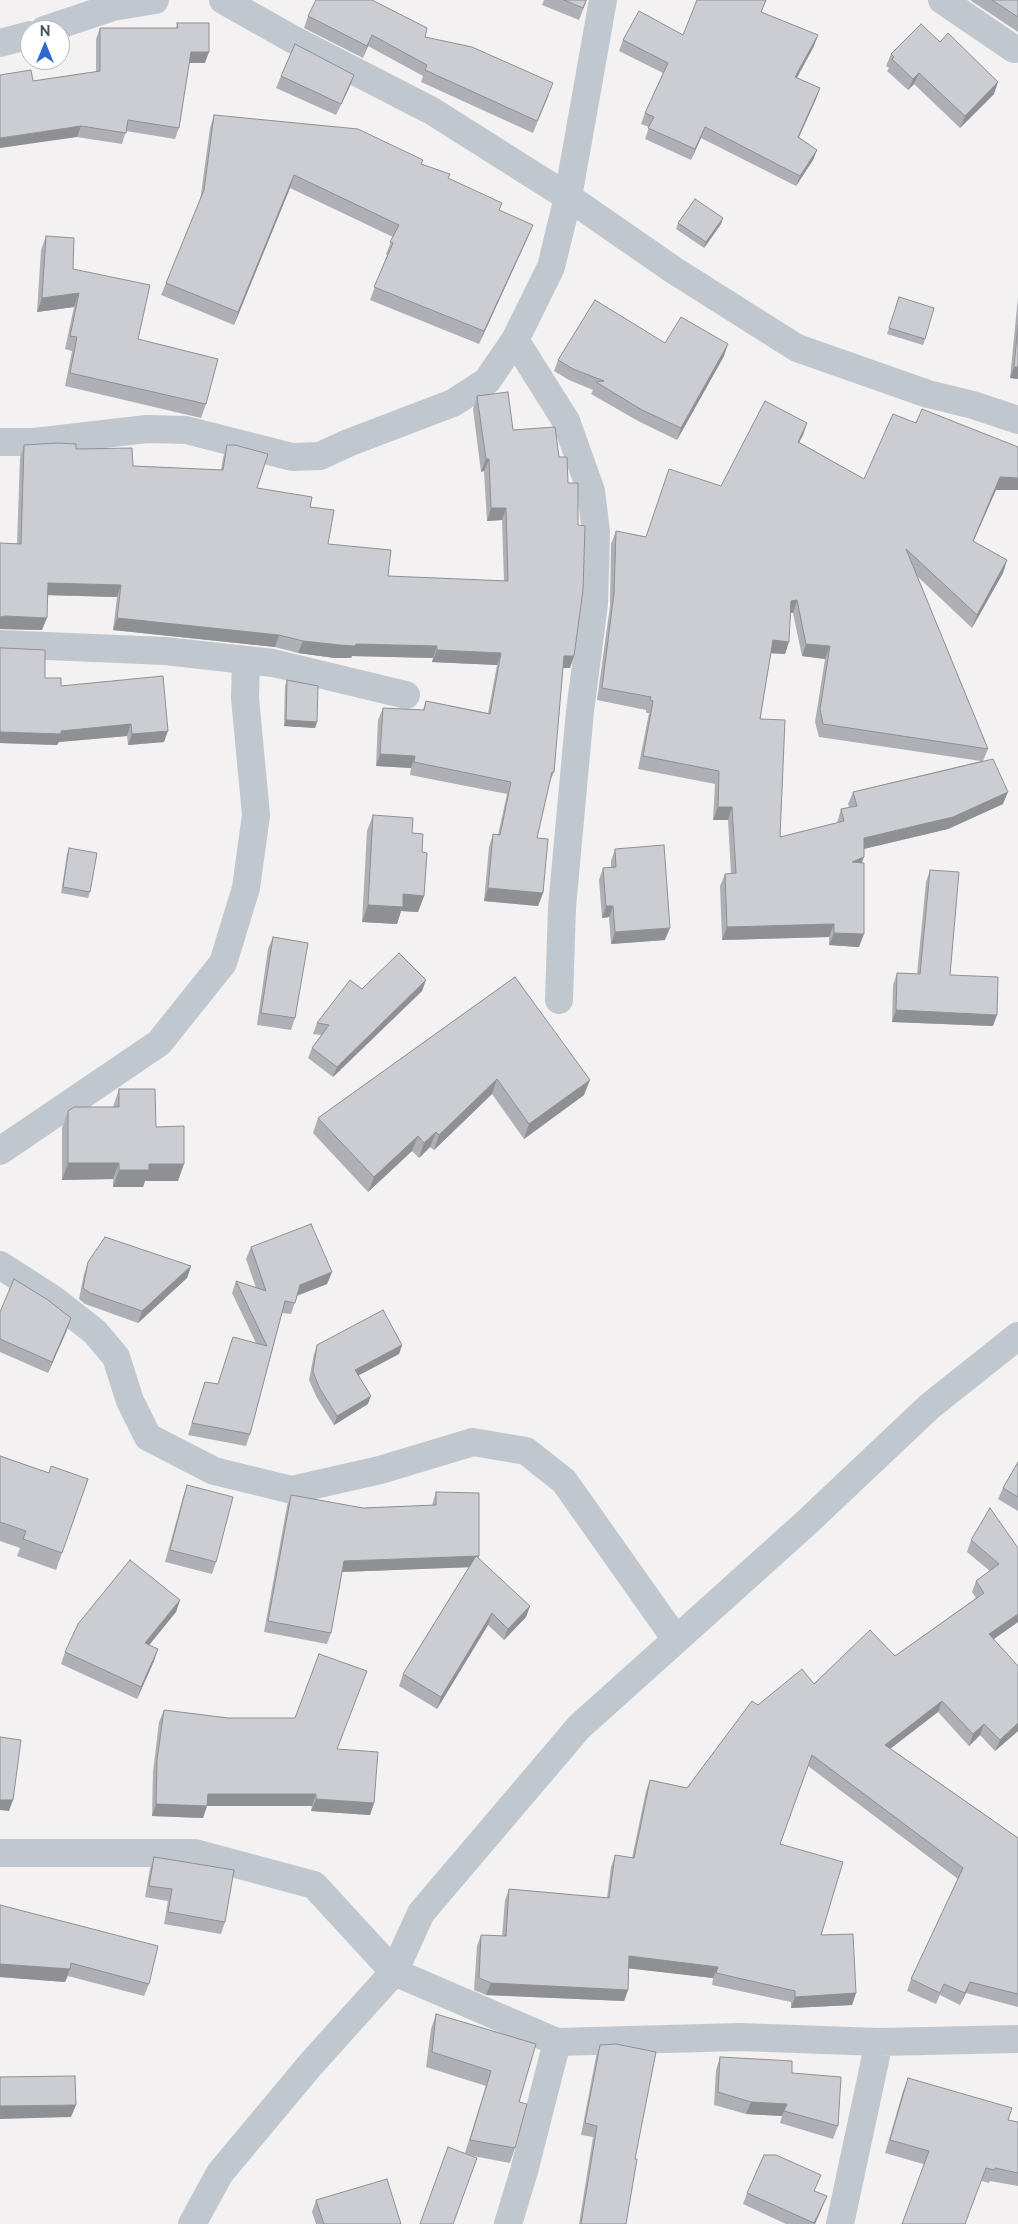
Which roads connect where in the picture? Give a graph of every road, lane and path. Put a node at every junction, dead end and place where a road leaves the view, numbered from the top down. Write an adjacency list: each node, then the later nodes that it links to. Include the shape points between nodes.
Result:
1 (155, 0): 5 (street, via 113,7)
2 (223, 0): 9 (street, via 432,111)
3 (603, 0): 9 (street)
4 (942, 0): 8 (street)
5 (70, 21)
6 (20, 37): 7 (street)
7 (0, 43)
8 (1014, 49)
9 (568, 197): 10 (street, via 551,267); 11 (street, via 675,271 797,348 928,394)
10 (515, 340): 12 (street, via 488,381 453,404 320,456 292,458 186,430 147,429 34,442); 16 (street, via 566,421 590,491 596,532 594,604 580,711 562,907)
11 (1018, 420)
12 (0, 442)
13 (0, 644): 14 (street, via 165,651)
14 (246, 661): 15 (street, via 273,663); 17 (street, via 244,698 256,815 246,888 223,963 159,1043)
15 (406, 695)
16 (559, 1000)
17 (0, 1151)
18 (0, 1265): 20 (street, via 95,1332 116,1357 130,1402 148,1437 214,1471 292,1490 380,1470 473,1442 526,1450 564,1481)
19 (1018, 1336): 20 (street, via 930,1406 805,1524)
20 (675, 1638): 22 (street, via 579,1727 421,1913)
21 (0, 1852): 22 (street, via 196,1852 314,1885)
22 (394, 1972): 24 (street); 26 (street, via 311,2064 220,2173)
23 (1018, 2039): 25 (street)
24 (557, 2042): 25 (street, via 740,2037); 27 (street)
25 (879, 2042): 28 (street)
26 (192, 2224)
27 (508, 2224)
28 (840, 2224)

